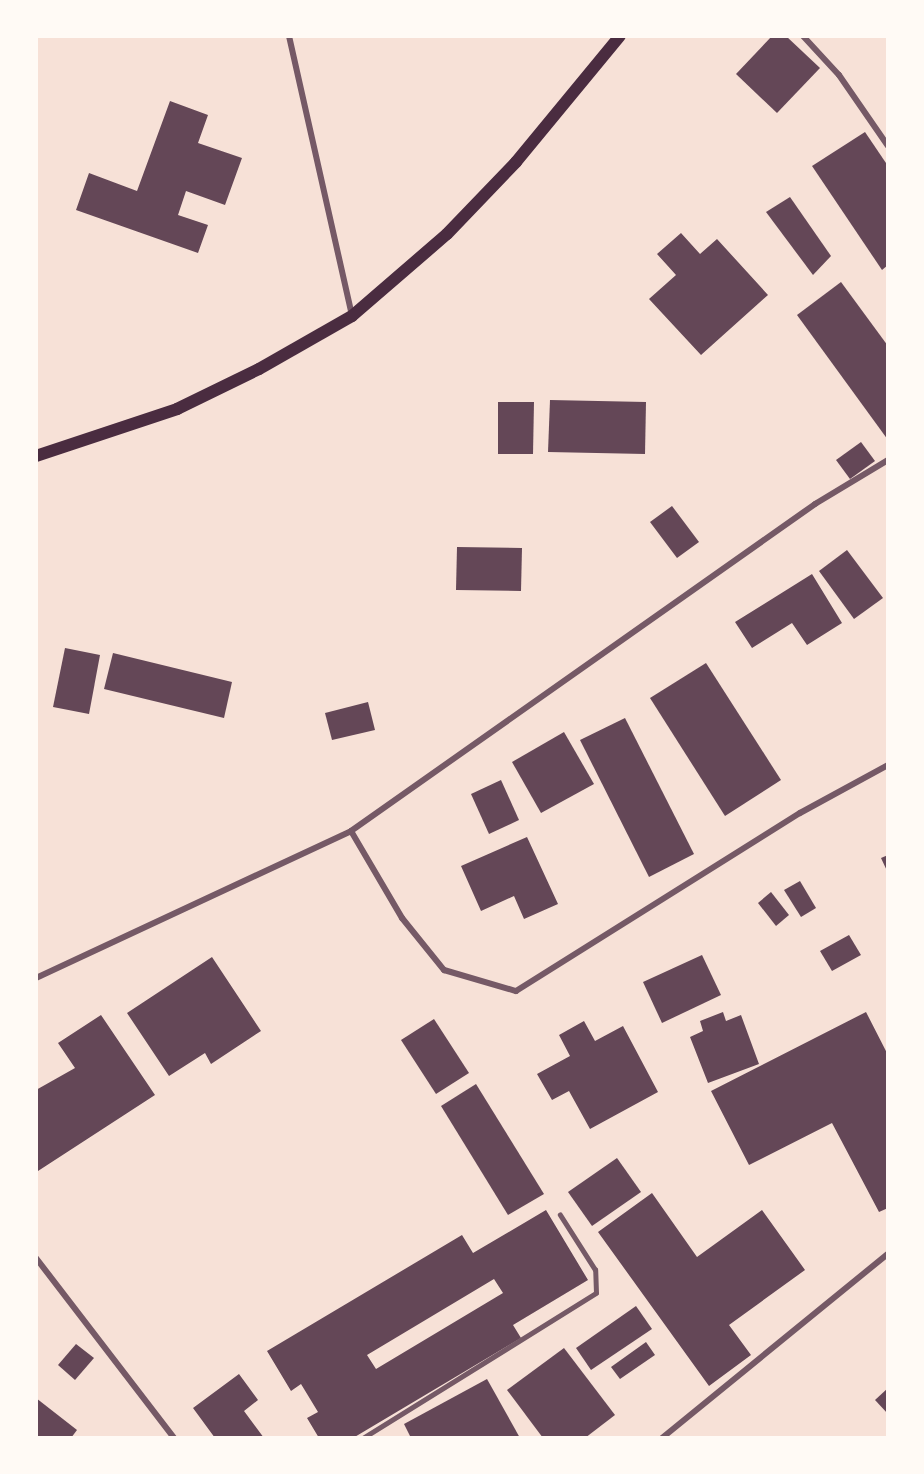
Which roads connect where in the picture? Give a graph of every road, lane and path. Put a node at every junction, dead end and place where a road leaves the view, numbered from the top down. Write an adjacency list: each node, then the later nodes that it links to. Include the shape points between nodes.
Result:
1 (289, 36): 5 (street)
2 (620, 36): 5 (main road, via 516,162 447,234)
3 (803, 36): 4 (street, via 839,75)
4 (888, 146)
5 (352, 316): 6 (main road, via 259,369 177,409)
6 (36, 456)
7 (888, 460): 9 (street, via 815,504)
8 (888, 765): 9 (street, via 800,813 516,991 444,970 402,918)
9 (351, 831): 10 (street)
10 (36, 978)
11 (560, 1215): 15 (lane, via 595,1270 597,1293)
12 (888, 1254): 16 (street)
13 (36, 1258): 14 (street)
14 (174, 1438)
15 (363, 1438)
16 (662, 1438)

